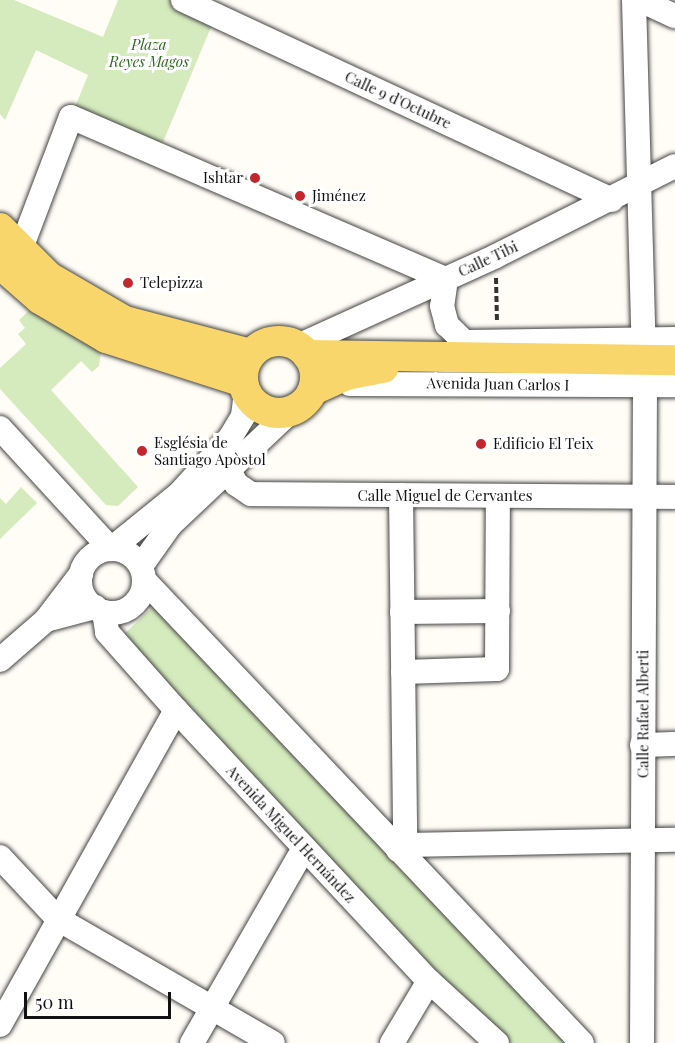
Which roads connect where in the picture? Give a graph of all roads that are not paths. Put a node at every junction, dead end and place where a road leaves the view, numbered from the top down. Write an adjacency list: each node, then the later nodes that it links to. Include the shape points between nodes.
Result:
1 (183, 0): 7 (street, Calle 9 d'Octubre)
2 (634, 0): 6 (street, Calle Rafael Alberti)
3 (640, 0): 4 (street)
4 (675, 16)
5 (675, 166): 6 (street, Calle Tibi)
6 (639, 186): 7 (street, Calle Tibi); 16 (street, Calle Rafael Alberti)
7 (612, 200): 10 (street, Calle Tibi)
8 (0, 228): 9 (main road)
9 (10, 258): 10 (street, via 71,117); 17 (main road, via 40,299 106,338)
10 (446, 279): 12 (street, via 442,306 447,325); 13 (street, Calle Tibi)
11 (675, 339): 16 (street, Avenida Juan Carlos I)
12 (482, 348): 14 (main road, Avenida Juan Carlos I); 16 (main road, Avenida Juan Carlos I)
13 (303, 350): 14 (main road, Avenida Juan Carlos I); 17 (main road, via 268,342); 19 (main road, via 314,371)
14 (433, 357): 19 (main road, Avenida Juan Carlos I, via 346,375)
15 (675, 360): 16 (main road, Avenida Juan Carlos I)
16 (644, 362): 18 (street, Avenida Juan Carlos I); 19 (street, Avenida Juan Carlos I, via 395,383); 24 (street, Calle Rafael Alberti)
17 (247, 376): 19 (main road, via 262,408 272,412); 26 (street, via 243,416 230,438 179,494)
18 (675, 385)
19 (309, 396): 21 (street)
20 (0, 428): 26 (street)
21 (228, 468): 22 (street, Calle Miguel de Cervantes, via 236,484 251,494); 27 (street, via 164,531)
22 (401, 495): 23 (street, Calle Miguel de Cervantes); 31 (street)
23 (498, 496): 24 (street, Calle Miguel de Cervantes); 30 (street)
24 (643, 497): 25 (street, Calle Miguel de Cervantes); 37 (street, Calle Rafael Alberti)
25 (675, 497)
26 (111, 549): 27 (street, via 130,555); 28 (street, via 92,556)
27 (142, 573): 29 (street, via 143,590 132,606 123,611); 41 (street)
28 (81, 574): 29 (street, via 82,592); 32 (street)
29 (99, 610): 32 (street); 35 (street, Avenida Miguel Hernández, via 107,632)
30 (498, 611): 31 (street); 34 (street, via 497,669)
31 (402, 612): 34 (street)
32 (46, 621): 33 (street)
33 (0, 660)
34 (403, 672): 41 (street)
35 (176, 710): 40 (street, Avenida Miguel Hernández); 43 (street)
36 (675, 744): 37 (street)
37 (642, 745): 38 (street, Calle Rafael Alberti)
38 (644, 840): 39 (street); 41 (street); 52 (street, Calle Rafael Alberti)
39 (675, 840)
40 (304, 848): 44 (street, Avenida Miguel Hernández); 45 (street)
41 (402, 848): 51 (street)
42 (0, 857): 43 (street)
43 (58, 919): 45 (street); 46 (street)
44 (429, 981): 49 (street); 50 (street, Avenida Miguel Hernández)
45 (212, 1009): 47 (street); 48 (street)
46 (0, 1025)
47 (192, 1043)
48 (273, 1043)
49 (392, 1043)
50 (497, 1043)
51 (582, 1043)
52 (642, 1043)

